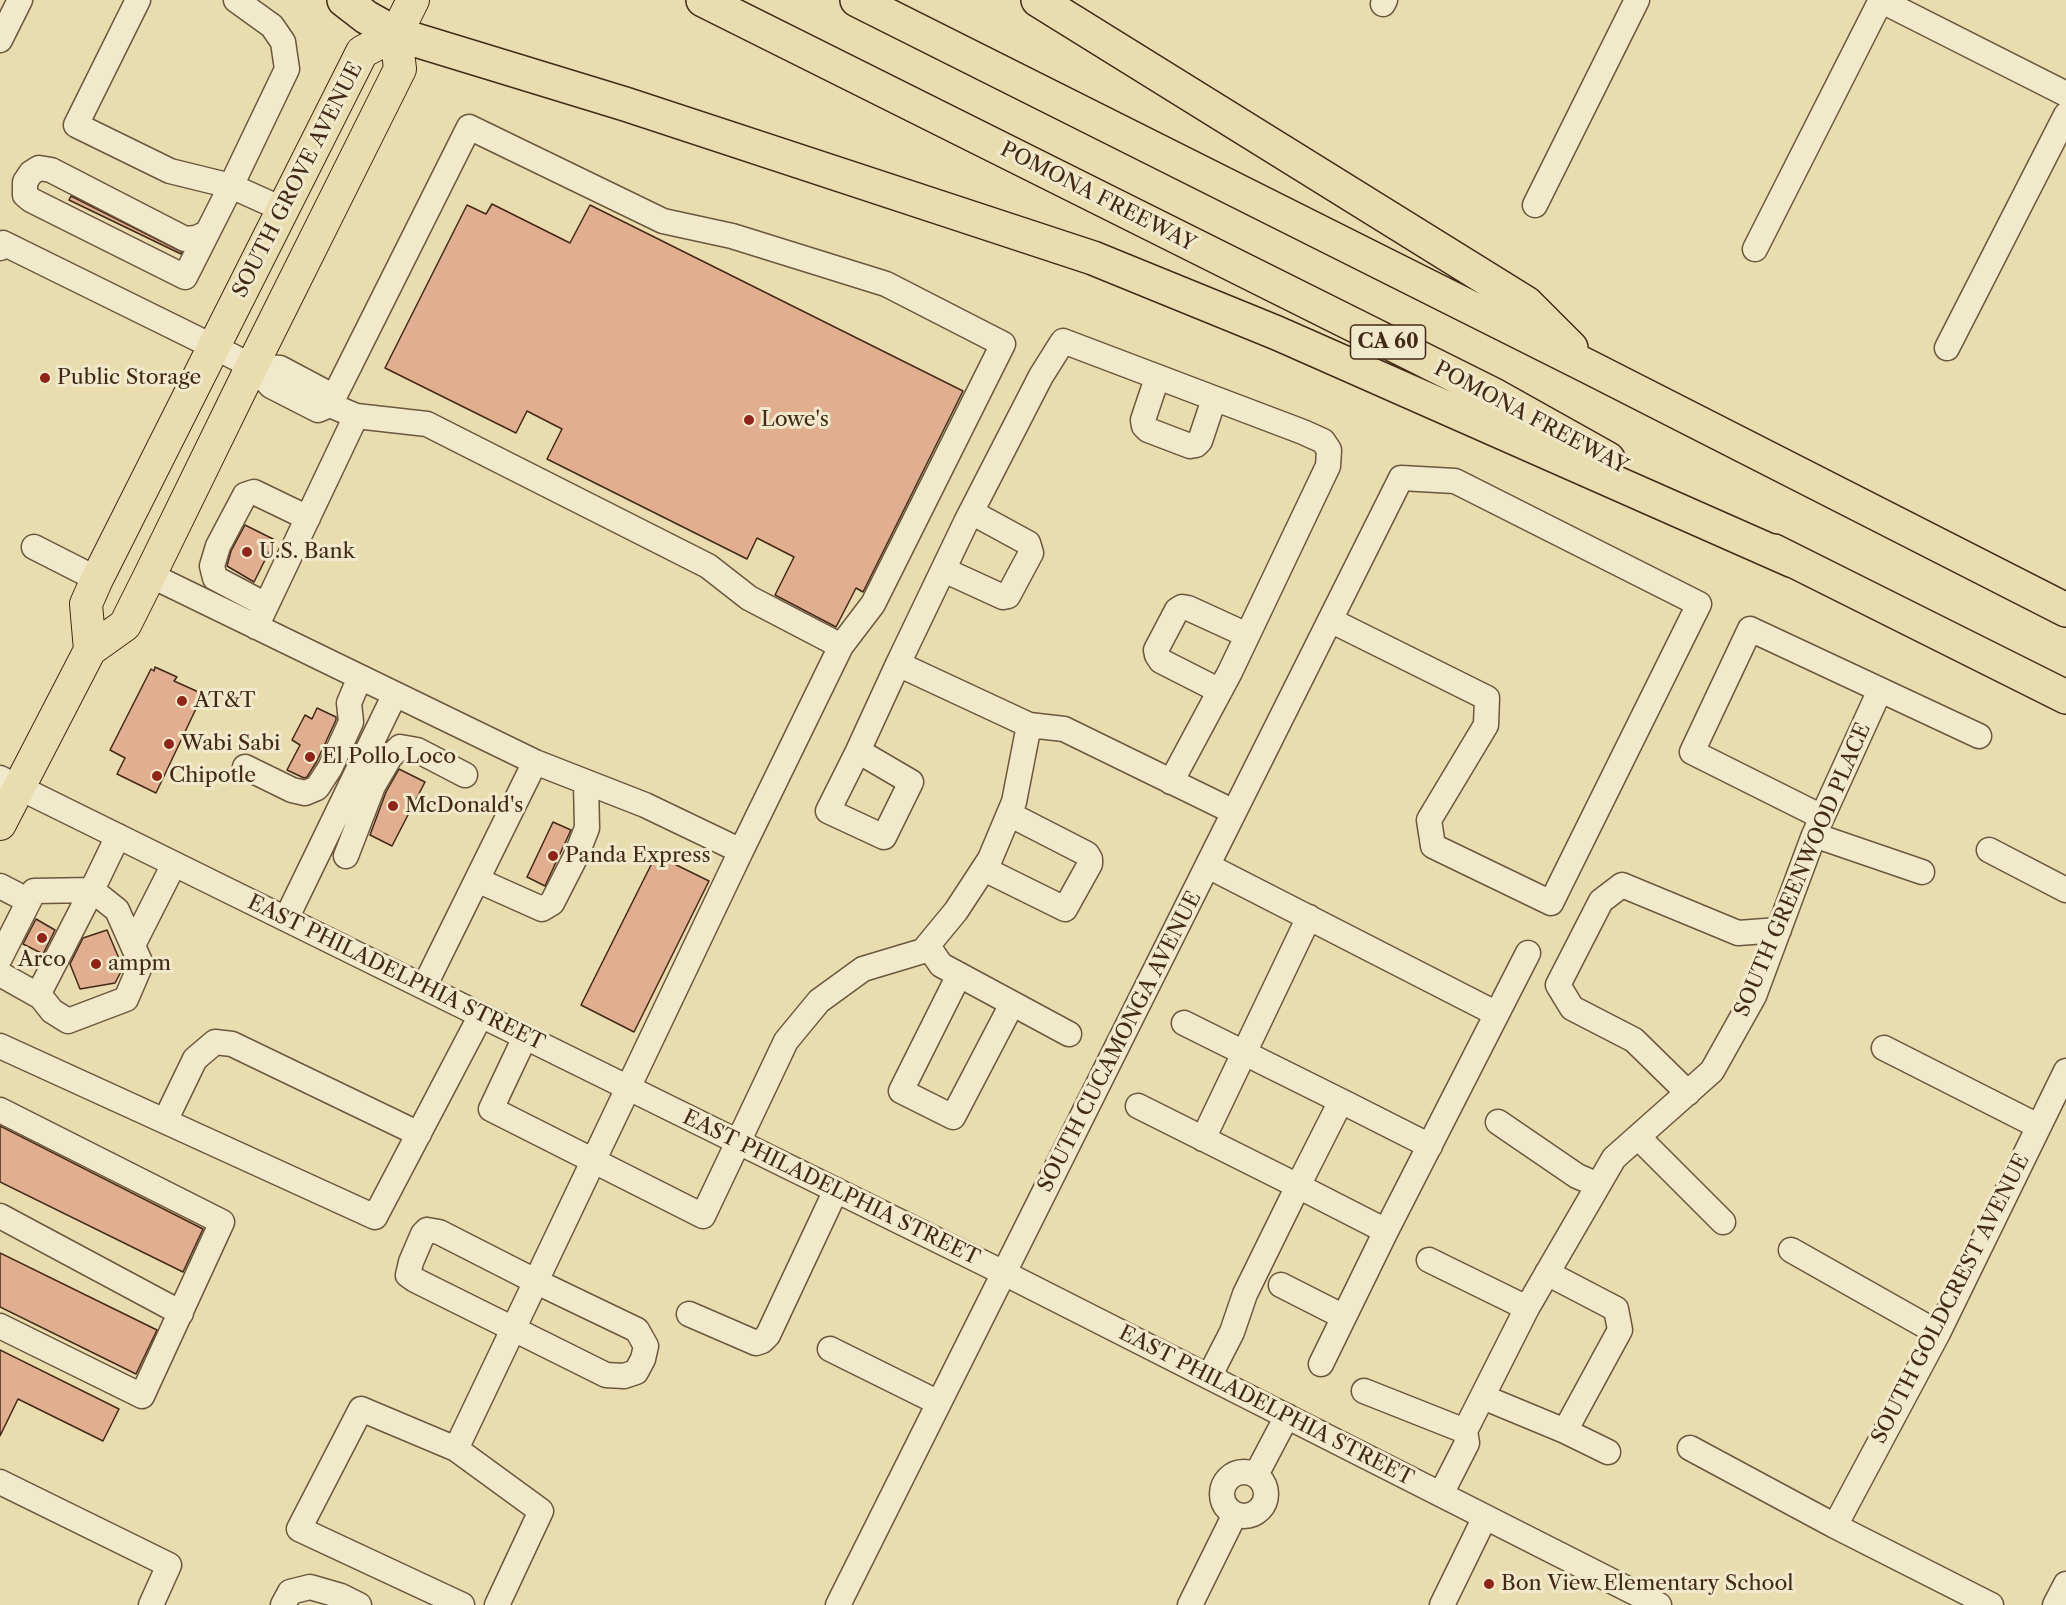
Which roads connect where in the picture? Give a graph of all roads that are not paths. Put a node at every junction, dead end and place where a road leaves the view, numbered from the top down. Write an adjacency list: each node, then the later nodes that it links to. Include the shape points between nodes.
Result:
1 (138, 0): 15 (street, via 76,126 170,171)
2 (236, 0): 15 (street, via 272,26 283,42 287,69)
3 (344, 0): 11 (highway)
4 (413, 0): 11 (main road)
5 (703, 0): 32 (highway, POMONA FREEWAY / CA 60, via 1492,394)
6 (857, 0): 24 (highway)
7 (1038, 0): 24 (highway, via 1526,303)
8 (1637, 0): 16 (street)
9 (1880, 0): 13 (street); 20 (street)
10 (14, 2): 12 (street)
11 (396, 34): 17 (main road, SOUTH GROVE AVENUE, via 362,52); 23 (main road, SOUTH GROVE AVENUE, via 400,69); 32 (highway, via 625,104 1093,258 1277,333)
12 (0, 40)
13 (2066, 94)
14 (2066, 115): 22 (street)
15 (231, 186): 17 (street); 18 (street)
16 (1535, 206)
17 (282, 209): 21 (main road, SOUTH GROVE AVENUE)
18 (207, 233): 18 (street, via 185,278 31,200 25,195 25,182 39,168 51,170 185,239)
19 (0, 248): 21 (street, via 3,243)
20 (1755, 249)
21 (214, 347): 23 (street); 35 (main road, SOUTH GROVE AVENUE)
22 (1947, 348)
23 (252, 366): 27 (street, via 280,368 327,393); 34 (main road, SOUTH GROVE AVENUE)
24 (1589, 367): 37 (highway)
25 (1158, 378): 26 (street); 26 (street, via 1143,420 1148,430 1196,445); 29 (street, via 1063,341)
26 (1214, 399): 40 (street, via 1303,432 1323,441 1329,450 1328,466)
27 (330, 405): 28 (street); 41 (street, via 469,127 663,221 732,236 886,284 1004,344 873,604)
28 (356, 416): 30 (street); 41 (street, via 427,424 708,566 749,598)
29 (971, 512): 33 (street); 33 (street, via 1028,543 1031,553 1012,593 1003,597)
30 (308, 518): 36 (street); 36 (street, via 254,492 244,495 218,546 212,566 215,578)
31 (34, 547): 35 (street)
32 (1793, 561): 48 (highway, POMONA FREEWAY / CA 60)
33 (944, 570): 43 (street)
34 (150, 575): 39 (street); 42 (main road, SOUTH GROVE AVENUE, via 125,625)
35 (98, 579): 42 (main road, SOUTH GROVE AVENUE, via 86,604)
36 (266, 605): 39 (street)
37 (2066, 610)
38 (1330, 620): 38 (street, SOUTH CUCAMONGA AVENUE, via 1486,699 1486,725 1429,820 1433,846 1551,903 1699,604 1455,481 1401,478); 58 (street, SOUTH CUCAMONGA AVENUE)
39 (256, 627): 44 (street)
40 (1247, 635): 46 (street); 46 (street, via 1182,607 1156,650 1161,661)
41 (842, 646): 64 (street)
42 (90, 650): 55 (main road, SOUTH GROVE AVENUE)
43 (898, 664): 49 (street); 51 (street)
44 (360, 677): 47 (street); 53 (street, via 349,703 351,722 317,788 305,793 292,790)
45 (1880, 690): 50 (street); 61 (street, SOUTH GREENWOOD PLACE); 61 (street, via 1750,629 1692,752)
46 (1220, 691): 56 (street)
47 (395, 694): 52 (street); 76 (street)
48 (2066, 697)
49 (1029, 725): 56 (street, via 1064,729); 59 (street)
50 (1979, 736)
51 (858, 751)
52 (535, 762): 57 (street); 70 (street)
53 (244, 767)
54 (462, 781): 65 (street, via 417,750 400,747 373,786)
55 (10, 782): 60 (main road, SOUTH GROVE AVENUE); 62 (street, EAST PHILADELPHIA STREET)
56 (1171, 782): 58 (street)
57 (586, 783): 64 (street, via 645,805); 70 (street, via 587,828 552,903 542,909)
58 (1234, 812): 67 (street, SOUTH CUCAMONGA AVENUE)
59 (1009, 814): 68 (street); 68 (street, via 1087,854 1090,864 1065,909)
60 (0, 824)
61 (1818, 826): 69 (street); 77 (street, SOUTH GREENWOOD PLACE)
62 (118, 836): 66 (street, EAST PHILADELPHIA STREET); 72 (street)
63 (1989, 850): 73 (street)
64 (741, 851): 96 (street)
65 (346, 856)
66 (174, 864): 76 (street, EAST PHILADELPHIA STREET); 78 (street)
67 (1208, 866): 75 (street); 118 (street, SOUTH CUCAMONGA AVENUE)
68 (984, 869): 79 (street)
69 (1922, 872)
70 (477, 880): 84 (street)
71 (0, 886): 74 (street)
72 (92, 890): 74 (street, via 34,891); 78 (street, via 117,910); 85 (street)
73 (2066, 890)
74 (28, 901): 81 (street)
75 (1309, 917): 87 (street); 94 (street)
76 (286, 919): 84 (street, EAST PHILADELPHIA STREET)
77 (1779, 930): 97 (street, SOUTH GREENWOOD PLACE, via 1749,1005 1712,1071); 97 (street, via 1738,933 1622,885 1601,901 1558,985 1572,1008 1634,1040)
78 (133, 945): 85 (street, via 141,964 126,999 69,1021 52,1011)
79 (928, 946): 83 (street, via 941,965); 107 (street, via 923,951 863,969 819,1001 786,1041)
80 (1528, 953): 87 (street)
81 (0, 958)
82 (0, 974): 85 (street)
83 (959, 975): 86 (street); 86 (street, via 901,1091 954,1117)
84 (424, 987): 88 (street, EAST PHILADELPHIA STREET)
85 (38, 995)
86 (1012, 1004): 90 (street)
87 (1497, 1014): 108 (street)
88 (481, 1015): 91 (street, EAST PHILADELPHIA STREET); 104 (street)
89 (1184, 1023): 94 (street)
90 (1069, 1034)
91 (525, 1037): 96 (street, EAST PHILADELPHIA STREET); 109 (street, via 491,1109)
92 (0, 1046): 101 (street)
93 (1884, 1048): 103 (street)
94 (1244, 1054): 98 (street); 106 (street)
95 (2066, 1071): 103 (street, SOUTH GOLDCREST AVENUE)
96 (630, 1089): 107 (street, EAST PHILADELPHIA STREET); 109 (street)
97 (1688, 1093): 105 (street, SOUTH GREENWOOD PLACE)
98 (1341, 1101): 108 (street); 111 (street)
99 (1138, 1106): 106 (street)
100 (0, 1110): 123 (street, via 222,1222)
101 (165, 1121): 104 (street, via 195,1059 215,1042 232,1044); 104 (street, via 375,1217)
102 (1498, 1122): 110 (street, via 1577,1176)
103 (2038, 1126): 128 (street, SOUTH GOLDCREST AVENUE)
104 (418, 1134)
105 (1638, 1137): 110 (street, SOUTH GREENWOOD PLACE, via 1614,1158); 114 (street)
106 (1203, 1138): 111 (street)
107 (738, 1142): 109 (street, via 703,1216); 112 (street, EAST PHILADELPHIA STREET)
108 (1430, 1146): 115 (street)
109 (595, 1161): 120 (street)
110 (1598, 1185): 119 (street, SOUTH GREENWOOD PLACE)
111 (1298, 1186): 115 (street); 131 (street)
112 (836, 1190): 118 (street, EAST PHILADELPHIA STREET); 124 (street, via 762,1341 756,1343)
113 (0, 1215): 123 (street)
114 (1723, 1222)
115 (1386, 1232): 125 (street)
116 (1791, 1251): 128 (street)
117 (1429, 1260): 122 (street)
118 (1004, 1273): 131 (street, EAST PHILADELPHIA STREET); 134 (street, SOUTH CUCAMONGA AVENUE)
119 (1547, 1273): 122 (street, SOUTH GREENWOOD PLACE); 137 (street, via 1616,1309 1620,1330)
120 (537, 1282): 127 (street); 127 (street, via 637,1330 646,1346 643,1359 636,1372 624,1376 606,1374); 127 (street, via 440,1232 427,1230 423,1234 408,1275)
121 (1281, 1284): 125 (street)
122 (1527, 1308): 133 (street, SOUTH GREENWOOD PLACE)
123 (181, 1313): 126 (street, via 142,1396)
124 (688, 1314)
125 (1344, 1317): 130 (street)
126 (0, 1326)
127 (514, 1330): 139 (street)
128 (1938, 1333): 144 (street, SOUTH GOLDCREST AVENUE)
129 (830, 1349): 134 (street)
130 (1321, 1364)
131 (1209, 1377): 135 (street, EAST PHILADELPHIA STREET)
132 (1364, 1391): 136 (street)
133 (1483, 1397): 136 (street, SOUTH GREENWOOD PLACE); 137 (street)
134 (939, 1403): 151 (street, SOUTH CUCAMONGA AVENUE)
135 (1287, 1416): 142 (street, EAST PHILADELPHIA STREET); 152 (street, via 1256,1474 1267,1492 1263,1506 1252,1515 1235,1514)
136 (1466, 1431): 142 (street, SOUTH GREENWOOD PLACE, via 1455,1436)
137 (1565, 1431): 140 (street)
138 (1690, 1448): 144 (street)
139 (456, 1449): 149 (street, via 361,1410 299,1529); 150 (street, via 541,1511)
140 (1608, 1452)
141 (0, 1482): 146 (street, via 169,1565)
142 (1434, 1491): 143 (street, EAST PHILADELPHIA STREET)
143 (1485, 1517): 153 (street); 154 (street, EAST PHILADELPHIA STREET)
144 (1835, 1526): 155 (street)
145 (2066, 1584): 156 (street)
146 (151, 1605)
147 (283, 1605): 148 (street, via 290,1592 310,1587)
148 (359, 1605)
149 (462, 1605)
150 (497, 1605)
151 (838, 1605)
152 (1190, 1605)
153 (1442, 1605)
154 (1659, 1605)
155 (1991, 1605)
156 (2055, 1605)

